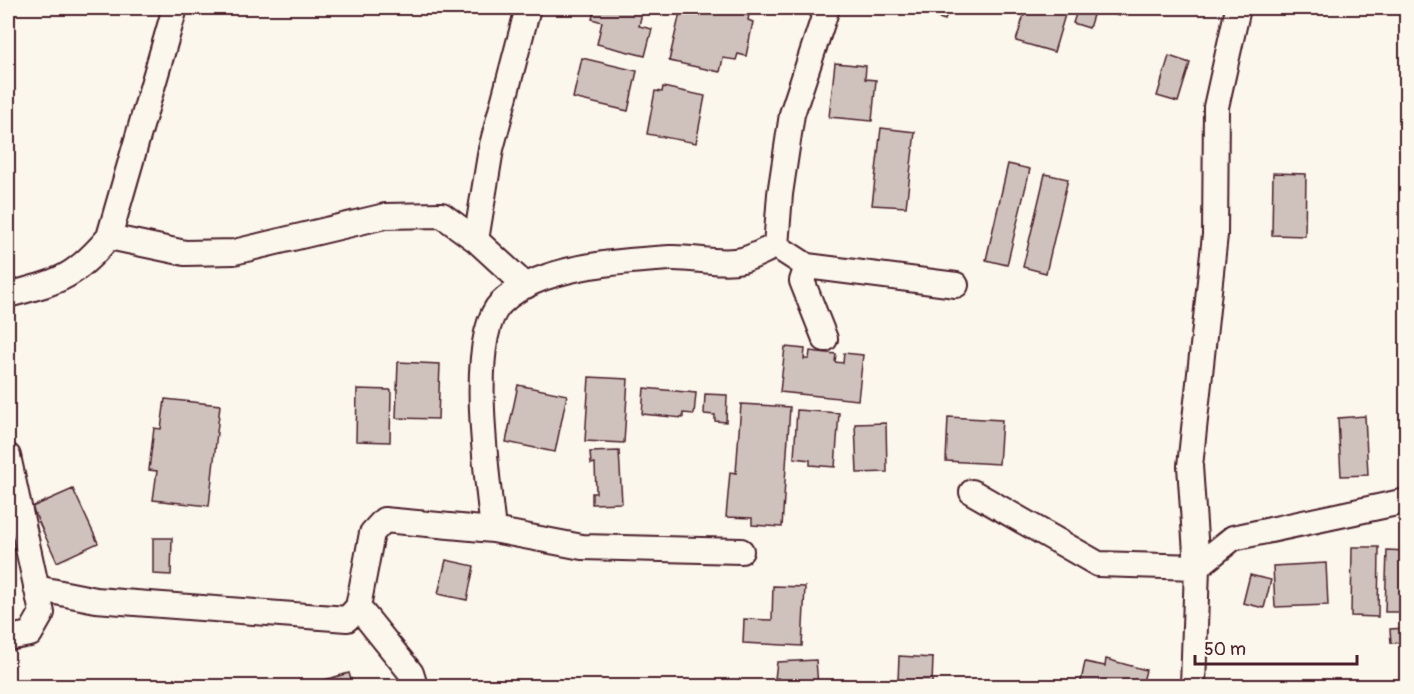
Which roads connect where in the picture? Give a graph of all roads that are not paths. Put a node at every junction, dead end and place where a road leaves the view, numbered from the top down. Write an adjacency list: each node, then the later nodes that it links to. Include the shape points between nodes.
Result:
1 (175, 8): 5 (street)
2 (528, 8): 6 (street, via 491,149)
3 (826, 8): 7 (street, via 792,114)
4 (1238, 8): 18 (street, via 1216,107 1215,235 1190,466)
5 (110, 237): 6 (street, via 184,253 234,252 385,216 442,215); 11 (street, via 72,274)
6 (476, 240): 10 (street)
7 (776, 246): 8 (street); 10 (street, via 741,260 672,258 602,265)
8 (807, 266): 9 (street); 12 (street, via 802,280)
9 (956, 285)
10 (526, 286): 16 (street, via 500,304 481,360)
11 (8, 295)
12 (825, 339)
13 (8, 456): 19 (street)
14 (972, 492): 18 (street, via 1098,564)
15 (1407, 501): 18 (street, via 1233,538)
16 (494, 530): 17 (street, via 582,547); 20 (street, via 384,520 372,533)
17 (741, 551)
18 (1197, 567): 23 (street)
19 (36, 588): 20 (street, via 96,600 347,618); 21 (street, via 42,613 30,634)
20 (358, 607): 22 (street, via 411,673)
21 (8, 638)
22 (415, 687)
23 (1193, 687)

